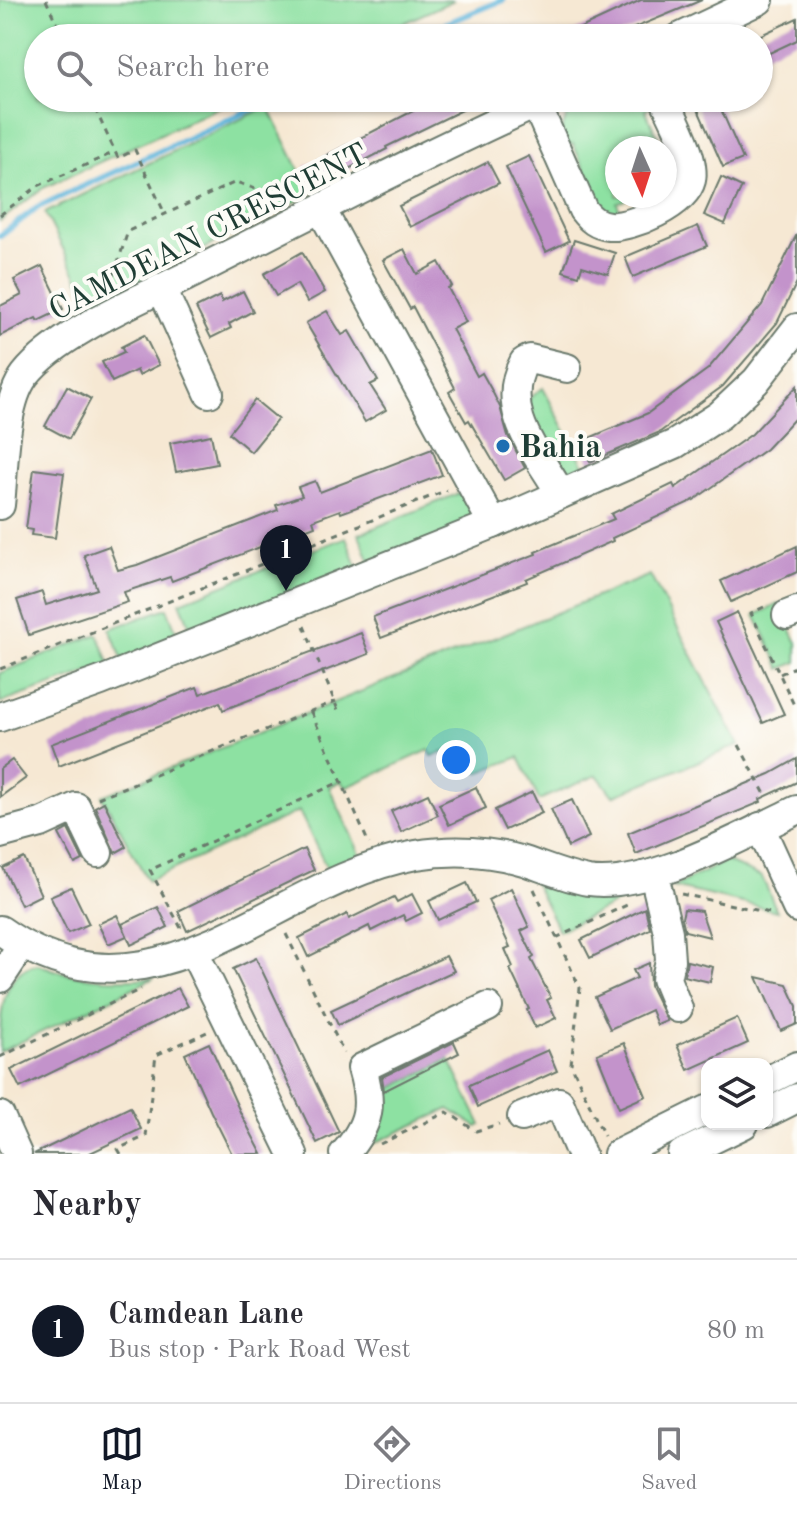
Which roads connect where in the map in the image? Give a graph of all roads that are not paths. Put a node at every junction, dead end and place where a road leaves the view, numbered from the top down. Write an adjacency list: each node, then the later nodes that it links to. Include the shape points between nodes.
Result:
1 (759, 0): 2 (street)
2 (708, 24)
3 (519, 112): 6 (street, CAMDEAN CRESCENT)
4 (546, 112): 5 (street, via 583,210 606,226 674,205 685,194 692,178 691,161)
5 (670, 112)
6 (316, 211): 7 (street, CAMDEAN CRESCENT); 13 (street)
7 (162, 289): 10 (street); 12 (street, CAMDEAN CRESCENT, via 64,341 23,378 13,402)
8 (797, 328): 11 (street, via 756,381 720,415 675,444)
9 (567, 368): 11 (street, via 530,359 517,374 514,391 521,424)
10 (209, 393)
11 (561, 494): 13 (street)
12 (0, 505)
13 (493, 524): 14 (street)
14 (0, 717)
15 (779, 819): 18 (street); 19 (street)
16 (0, 834): 17 (street, via 76,807)
17 (98, 853)
18 (654, 875): 21 (street, via 588,881 477,852 412,856 378,866); 24 (street, via 668,932 666,979)
19 (797, 908)
20 (11, 938): 21 (street, via 59,961 99,967 164,962); 22 (street)
21 (194, 952): 36 (street)
22 (0, 978)
23 (488, 1007): 35 (street, via 362,1068 369,1105)
24 (678, 1008)
25 (797, 1066): 26 (street)
26 (773, 1078)
27 (797, 1098): 28 (street)
28 (773, 1110)
29 (701, 1112): 33 (street)
30 (0, 1116): 34 (street)
31 (522, 1117): 37 (street, via 559,1102)
32 (732, 1130): 38 (street)
33 (612, 1148)
34 (10, 1151)
35 (358, 1151)
36 (293, 1154)
37 (581, 1154)
38 (682, 1154)

